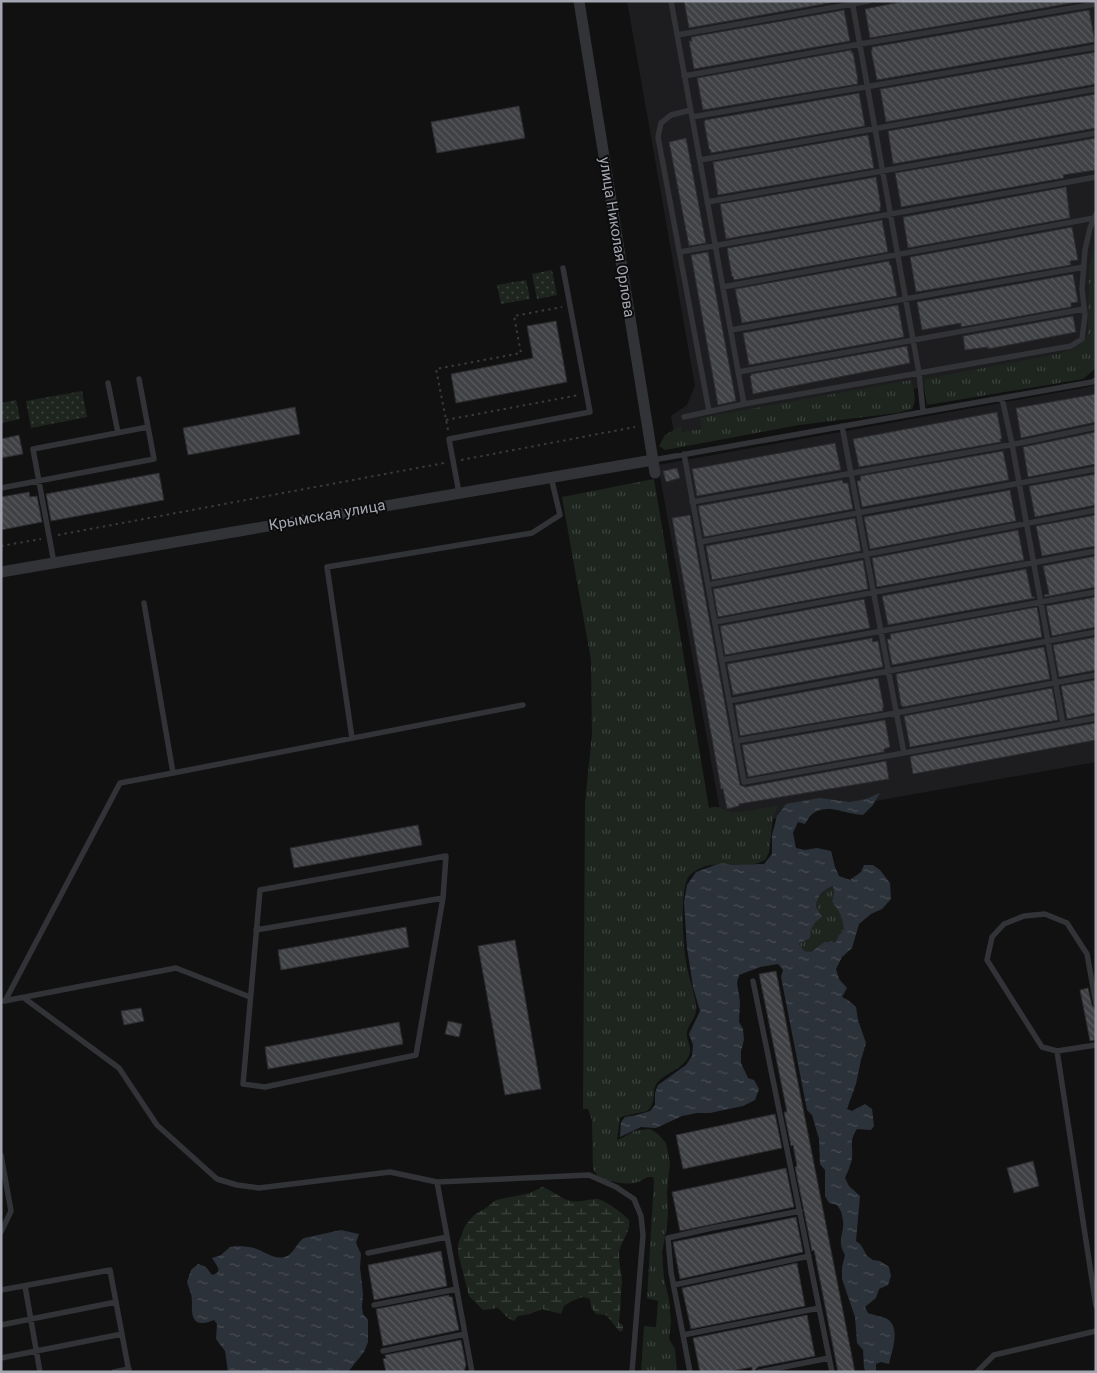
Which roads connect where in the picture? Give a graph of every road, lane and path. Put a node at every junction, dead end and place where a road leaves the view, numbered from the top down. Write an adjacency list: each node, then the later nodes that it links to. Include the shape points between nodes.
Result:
1 (579, 1): 45 (street, улица Николая Орлова)
2 (671, 1): 6 (lane)
3 (869, 1): 4 (lane)
4 (852, 3): 6 (lane); 7 (lane)
5 (1096, 4): 7 (lane)
6 (677, 35): 9 (lane)
7 (860, 44): 9 (lane); 10 (lane)
8 (1096, 47): 10 (lane)
9 (684, 76): 12 (lane)
10 (867, 86): 13 (lane); 14 (lane)
11 (1096, 89): 14 (lane)
12 (691, 110): 13 (lane); 23 (lane, via 671,115 661,123 658,137)
13 (692, 117): 16 (lane)
14 (875, 129): 16 (lane); 17 (lane)
15 (1096, 133): 17 (lane)
16 (700, 160): 19 (lane)
17 (883, 172): 19 (lane); 20 (lane)
18 (1096, 177): 20 (lane)
19 (708, 202): 22 (lane)
20 (891, 214): 22 (lane); 24 (lane)
21 (1095, 216): 24 (lane); 25 (lane, via 1088,236)
22 (715, 245): 23 (lane); 27 (lane)
23 (680, 252): 41 (lane)
24 (898, 254): 27 (lane); 28 (lane)
25 (1084, 267): 28 (lane); 30 (lane)
26 (562, 268): 29 (lane)
27 (723, 287): 31 (lane)
28 (906, 298): 31 (lane); 32 (lane)
29 (570, 306): 38 (lane); 44 (path, via 514,316 521,353 436,369)
30 (1084, 309): 32 (lane); 34 (lane, via 1082,339 1071,346)
31 (731, 330): 33 (lane)
32 (914, 340): 33 (lane); 34 (lane)
33 (738, 372): 40 (lane)
34 (920, 373): 40 (lane); 42 (lane)
35 (139, 379): 47 (lane)
36 (1096, 380): 39 (lane)
37 (108, 383): 49 (lane)
38 (586, 394): 44 (path); 50 (lane, via 590,412)
39 (1002, 398): 42 (lane); 51 (lane)
40 (744, 404): 41 (lane)
41 (709, 411): 43 (lane)
42 (923, 412): 46 (lane)
43 (684, 417)
44 (446, 420): 50 (path)
45 (648, 425): 53 (street, улица Николая Орлова); 54 (path)
46 (842, 426): 52 (lane); 57 (lane)
47 (148, 427): 49 (lane); 59 (lane, via 154,459)
48 (1096, 427): 51 (lane)
49 (118, 433): 59 (lane, via 33,449)
50 (449, 439): 54 (lane)
51 (1012, 444): 57 (lane); 60 (lane)
52 (684, 454): 53 (lane); 63 (lane)
53 (653, 460): 56 (street, улица Николая Орлова); 58 (street, Крымская улица)
54 (453, 461): 62 (lane); 67 (path)
55 (1096, 469): 60 (lane)
56 (655, 473)
57 (850, 473): 63 (lane); 65 (lane)
58 (551, 477): 62 (street, Крымская улица); 93 (lane, via 560,515 532,533 327,567)
59 (39, 481): 61 (lane); 67 (lane)
60 (1020, 484): 65 (lane); 66 (lane)
61 (1, 488)
62 (459, 493): 72 (street, Крымская улица)
63 (692, 502): 68 (lane)
64 (1096, 510): 66 (lane)
65 (858, 513): 68 (lane); 71 (lane)
66 (1026, 524): 71 (lane); 73 (lane)
67 (49, 537): 69 (path); 72 (lane)
68 (700, 542): 75 (lane)
69 (1, 546)
70 (1096, 551): 73 (lane)
71 (866, 555): 75 (lane); 76 (lane)
72 (54, 562): 74 (street, Крымская улица)
73 (1033, 564): 76 (lane); 79 (lane)
74 (1, 572)
75 (708, 585): 80 (lane)
76 (873, 592): 80 (lane); 81 (lane)
77 (1096, 592): 79 (lane)
78 (144, 603): 96 (lane)
79 (1040, 603): 81 (lane); 83 (lane)
80 (715, 622): 84 (lane)
81 (880, 632): 84 (lane); 85 (lane)
82 (1096, 632): 83 (lane)
83 (1048, 641): 85 (lane); 87 (lane)
84 (722, 660): 88 (lane)
85 (888, 670): 88 (lane); 90 (lane)
86 (1096, 675): 87 (lane)
87 (1055, 683): 90 (lane); 92 (lane)
88 (729, 701): 94 (lane)
89 (523, 705): 93 (lane)
90 (896, 713): 94 (lane); 95 (lane)
91 (1096, 718): 92 (lane)
92 (1063, 724): 95 (lane)
93 (352, 738): 96 (lane)
94 (736, 741): 95 (lane, via 744,782)
95 (904, 753)
96 (173, 773): 102 (lane, via 120,783)
97 (443, 898): 98 (lane); 98 (lane, via 446,856 260,890); 101 (lane, via 416,1055 266,1087 243,1084)
98 (256, 930): 101 (lane)
99 (753, 981): 110 (lane)
100 (24, 998): 101 (lane, via 176,968); 102 (lane); 107 (lane, via 119,1068 157,1125 217,1179 237,1186 259,1188 390,1172)
101 (250, 998)
102 (3, 1001)
103 (1096, 1004): 105 (lane, via 1087,954 1067,924 1045,914 1024,916 1004,924 992,937 987,960 1042,1047)
104 (1096, 1045): 105 (lane)
105 (1057, 1051): 121 (lane)
106 (1, 1155): 108 (lane)
107 (437, 1182): 112 (lane); 137 (lane, via 589,1175 616,1187 634,1200 641,1216 642,1235)
108 (11, 1211): 109 (lane); 111 (lane)
109 (1, 1212)
110 (800, 1212): 114 (lane); 115 (lane, via 668,1238)
111 (1, 1232)
112 (447, 1238): 113 (lane); 117 (lane)
113 (368, 1253)
114 (808, 1256): 115 (lane); 122 (lane)
115 (674, 1285): 128 (lane)
116 (25, 1286): 118 (lane); 119 (lane, via 110,1270); 123 (lane)
117 (457, 1289): 120 (lane); 127 (lane)
118 (1, 1290)
119 (116, 1302): 123 (lane); 126 (lane)
120 (374, 1305)
121 (1096, 1306)
122 (819, 1308): 128 (lane); 132 (lane)
123 (30, 1319): 124 (lane); 129 (lane)
124 (1, 1325)
125 (1096, 1331): 141 (lane, via 994,1355)
126 (122, 1334): 129 (lane); 133 (lane)
127 (465, 1334): 130 (lane); 136 (lane)
128 (683, 1335): 138 (lane)
129 (36, 1350): 131 (lane); 134 (lane)
130 (383, 1351)
131 (1, 1358)
132 (829, 1358): 139 (lane); 140 (lane)
133 (129, 1370): 135 (lane)
134 (40, 1372)
135 (114, 1372)
136 (472, 1372)
137 (632, 1372)
138 (690, 1372)
139 (759, 1372)
140 (832, 1372)
141 (977, 1372)

